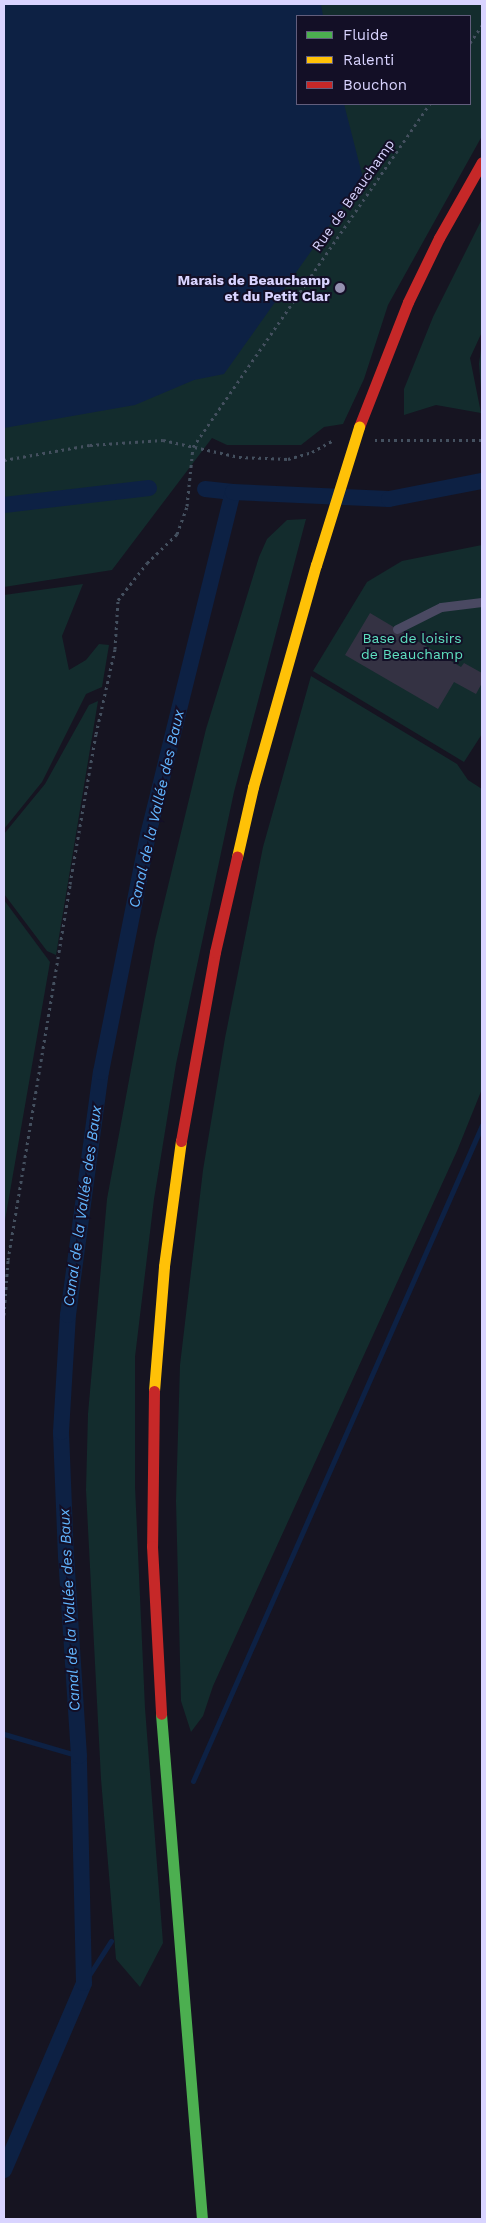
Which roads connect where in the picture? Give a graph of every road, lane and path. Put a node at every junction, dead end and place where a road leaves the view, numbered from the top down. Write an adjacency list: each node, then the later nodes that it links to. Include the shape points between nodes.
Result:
1 (482, 25): 2 (path)
2 (471, 42)
3 (429, 105): 8 (path, Rue de Beauchamp)
4 (482, 162): 13 (main road, bridge, via 439,238 408,302 359,427 316,565 253,787 215,952 181,1142 164,1266 154,1373 152,1546 160,1696)
5 (342, 440): 8 (path, via 333,440 312,452 288,459 239,457)
6 (372, 440): 7 (path)
7 (482, 440)
8 (193, 447): 9 (path, via 163,440); 12 (path, via 187,506 177,534 146,563 118,600 115,649 96,734 8,1260)
9 (4, 460)
10 (482, 602): 11 (lane, via 441,607)
11 (397, 629)
12 (4, 1315)
13 (202, 2219)

